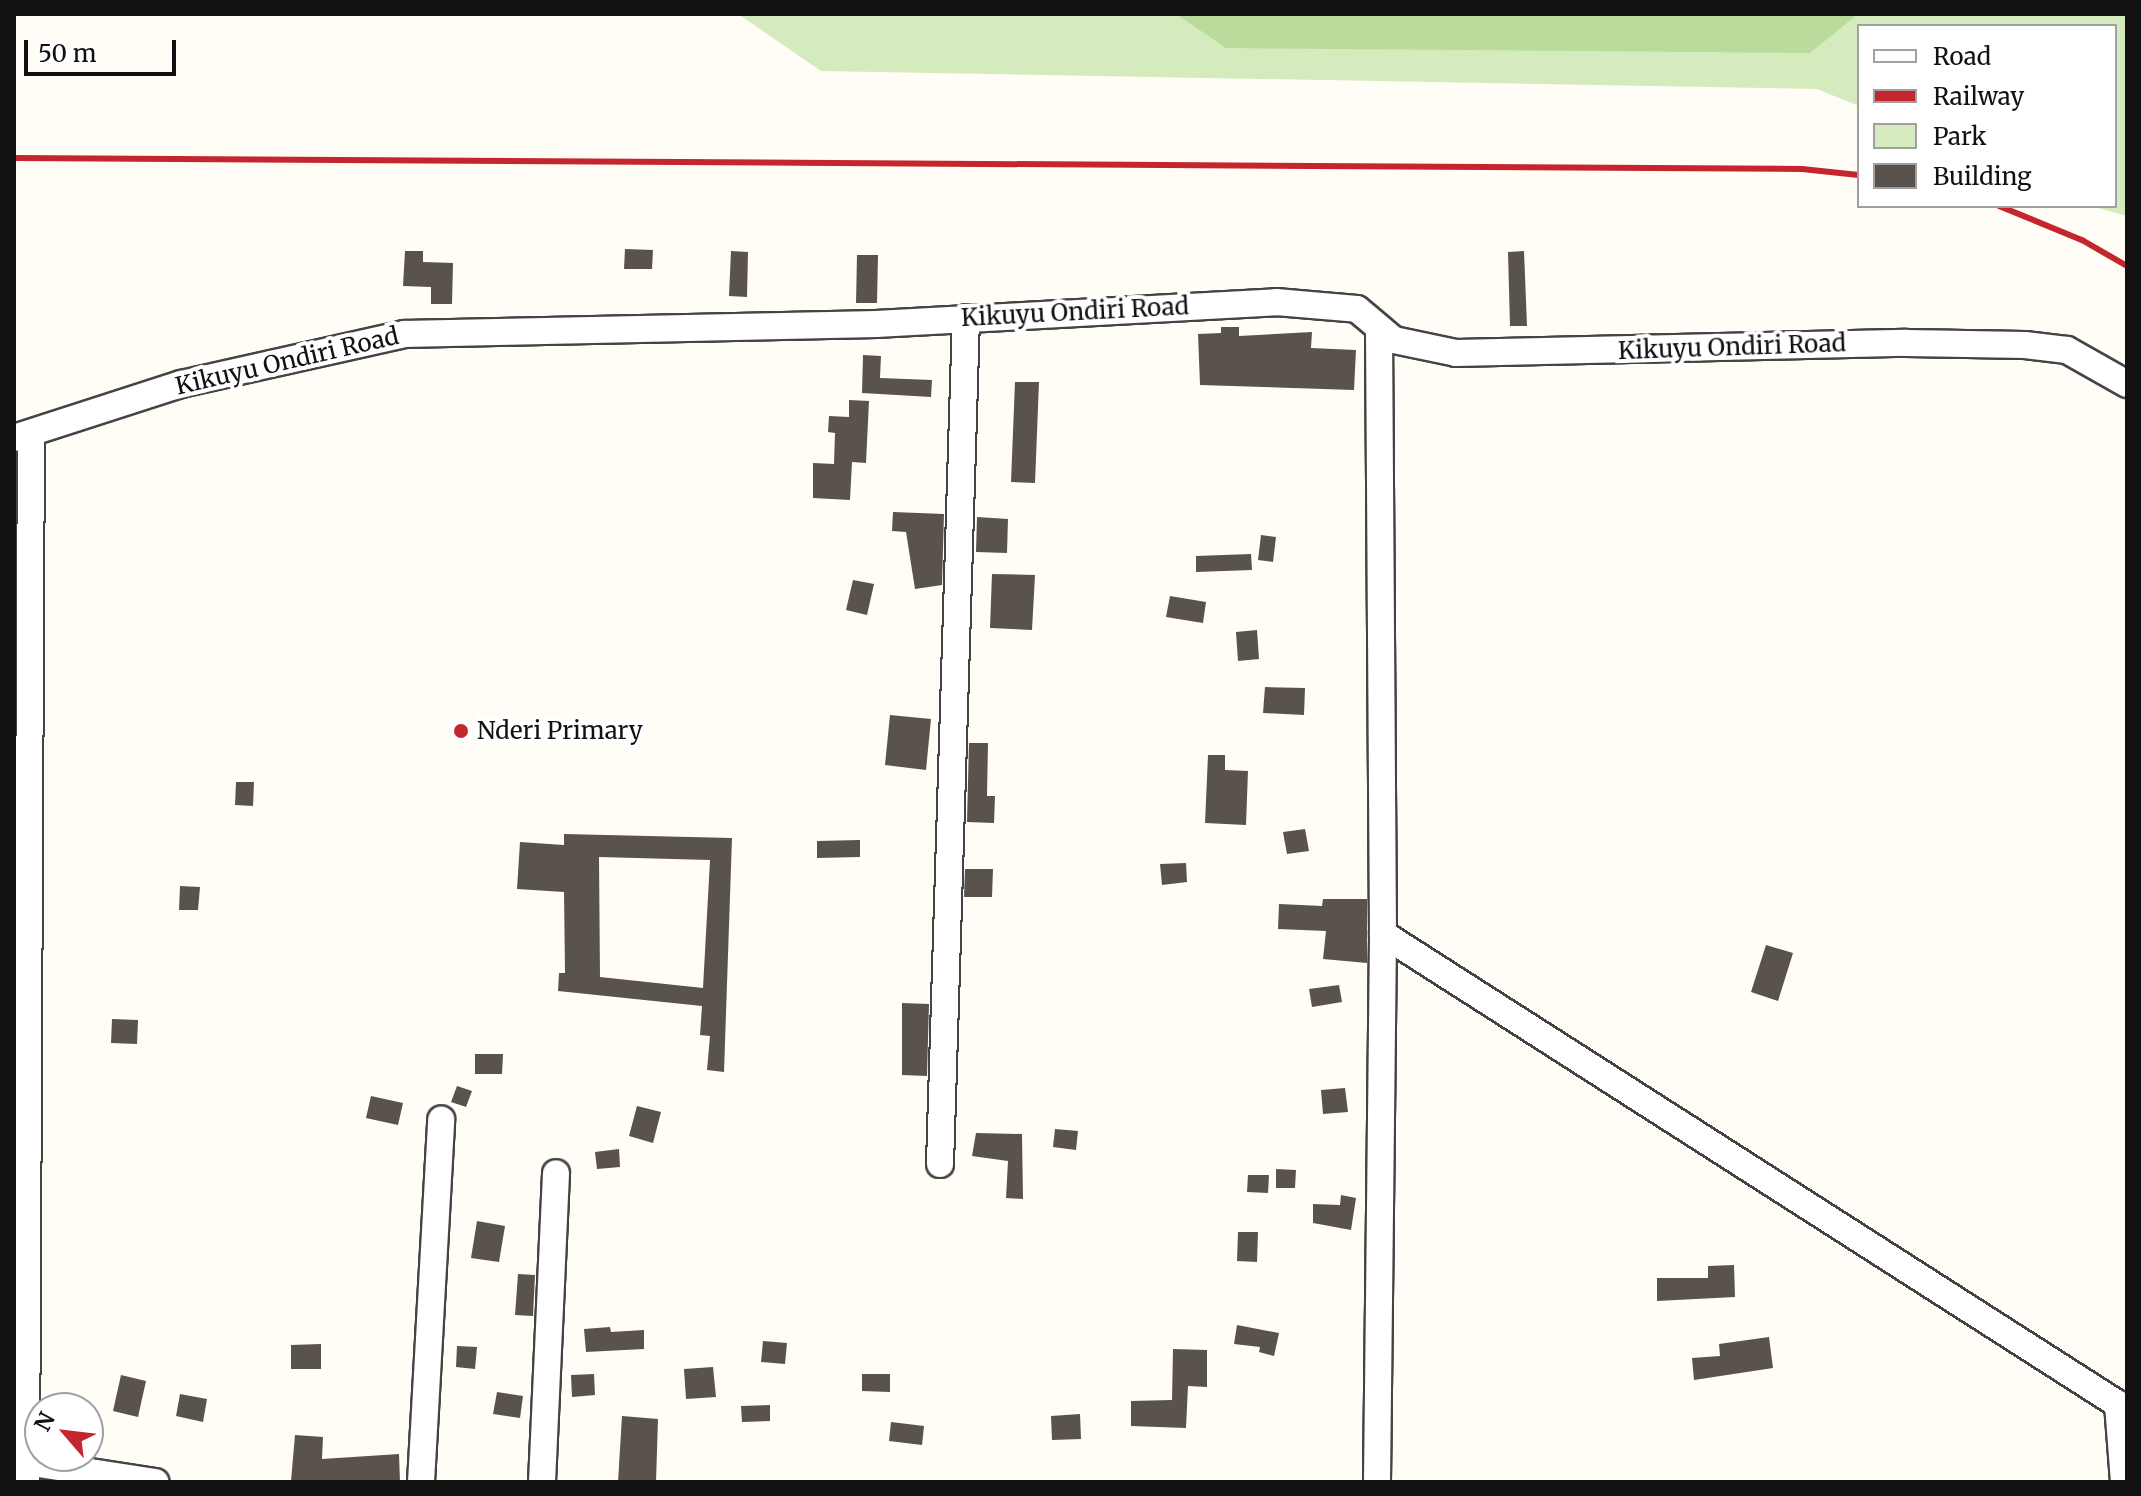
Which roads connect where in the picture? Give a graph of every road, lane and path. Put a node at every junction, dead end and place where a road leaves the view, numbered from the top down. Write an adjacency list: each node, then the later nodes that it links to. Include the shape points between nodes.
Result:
1 (966, 318): 2 (street, Kikuyu Ondiri Road, via 1276,302 1357,309); 4 (street, Kikuyu Ondiri Road, via 404,334 181,384); 8 (street)
2 (1379, 332): 3 (street, Kikuyu Ondiri Road, via 1415,346 1488,354 2025,345 2067,350); 6 (street)
3 (2127, 384)
4 (22, 436): 5 (street)
5 (23, 531): 11 (street)
6 (1383, 934): 10 (street); 15 (street)
7 (441, 1120): 13 (street)
8 (940, 1164)
9 (556, 1173): 14 (street)
10 (2123, 1407): 16 (street)
11 (23, 1459): 12 (street)
12 (155, 1482)
13 (421, 1482)
14 (542, 1482)
15 (1377, 1482)
16 (2124, 1482)

